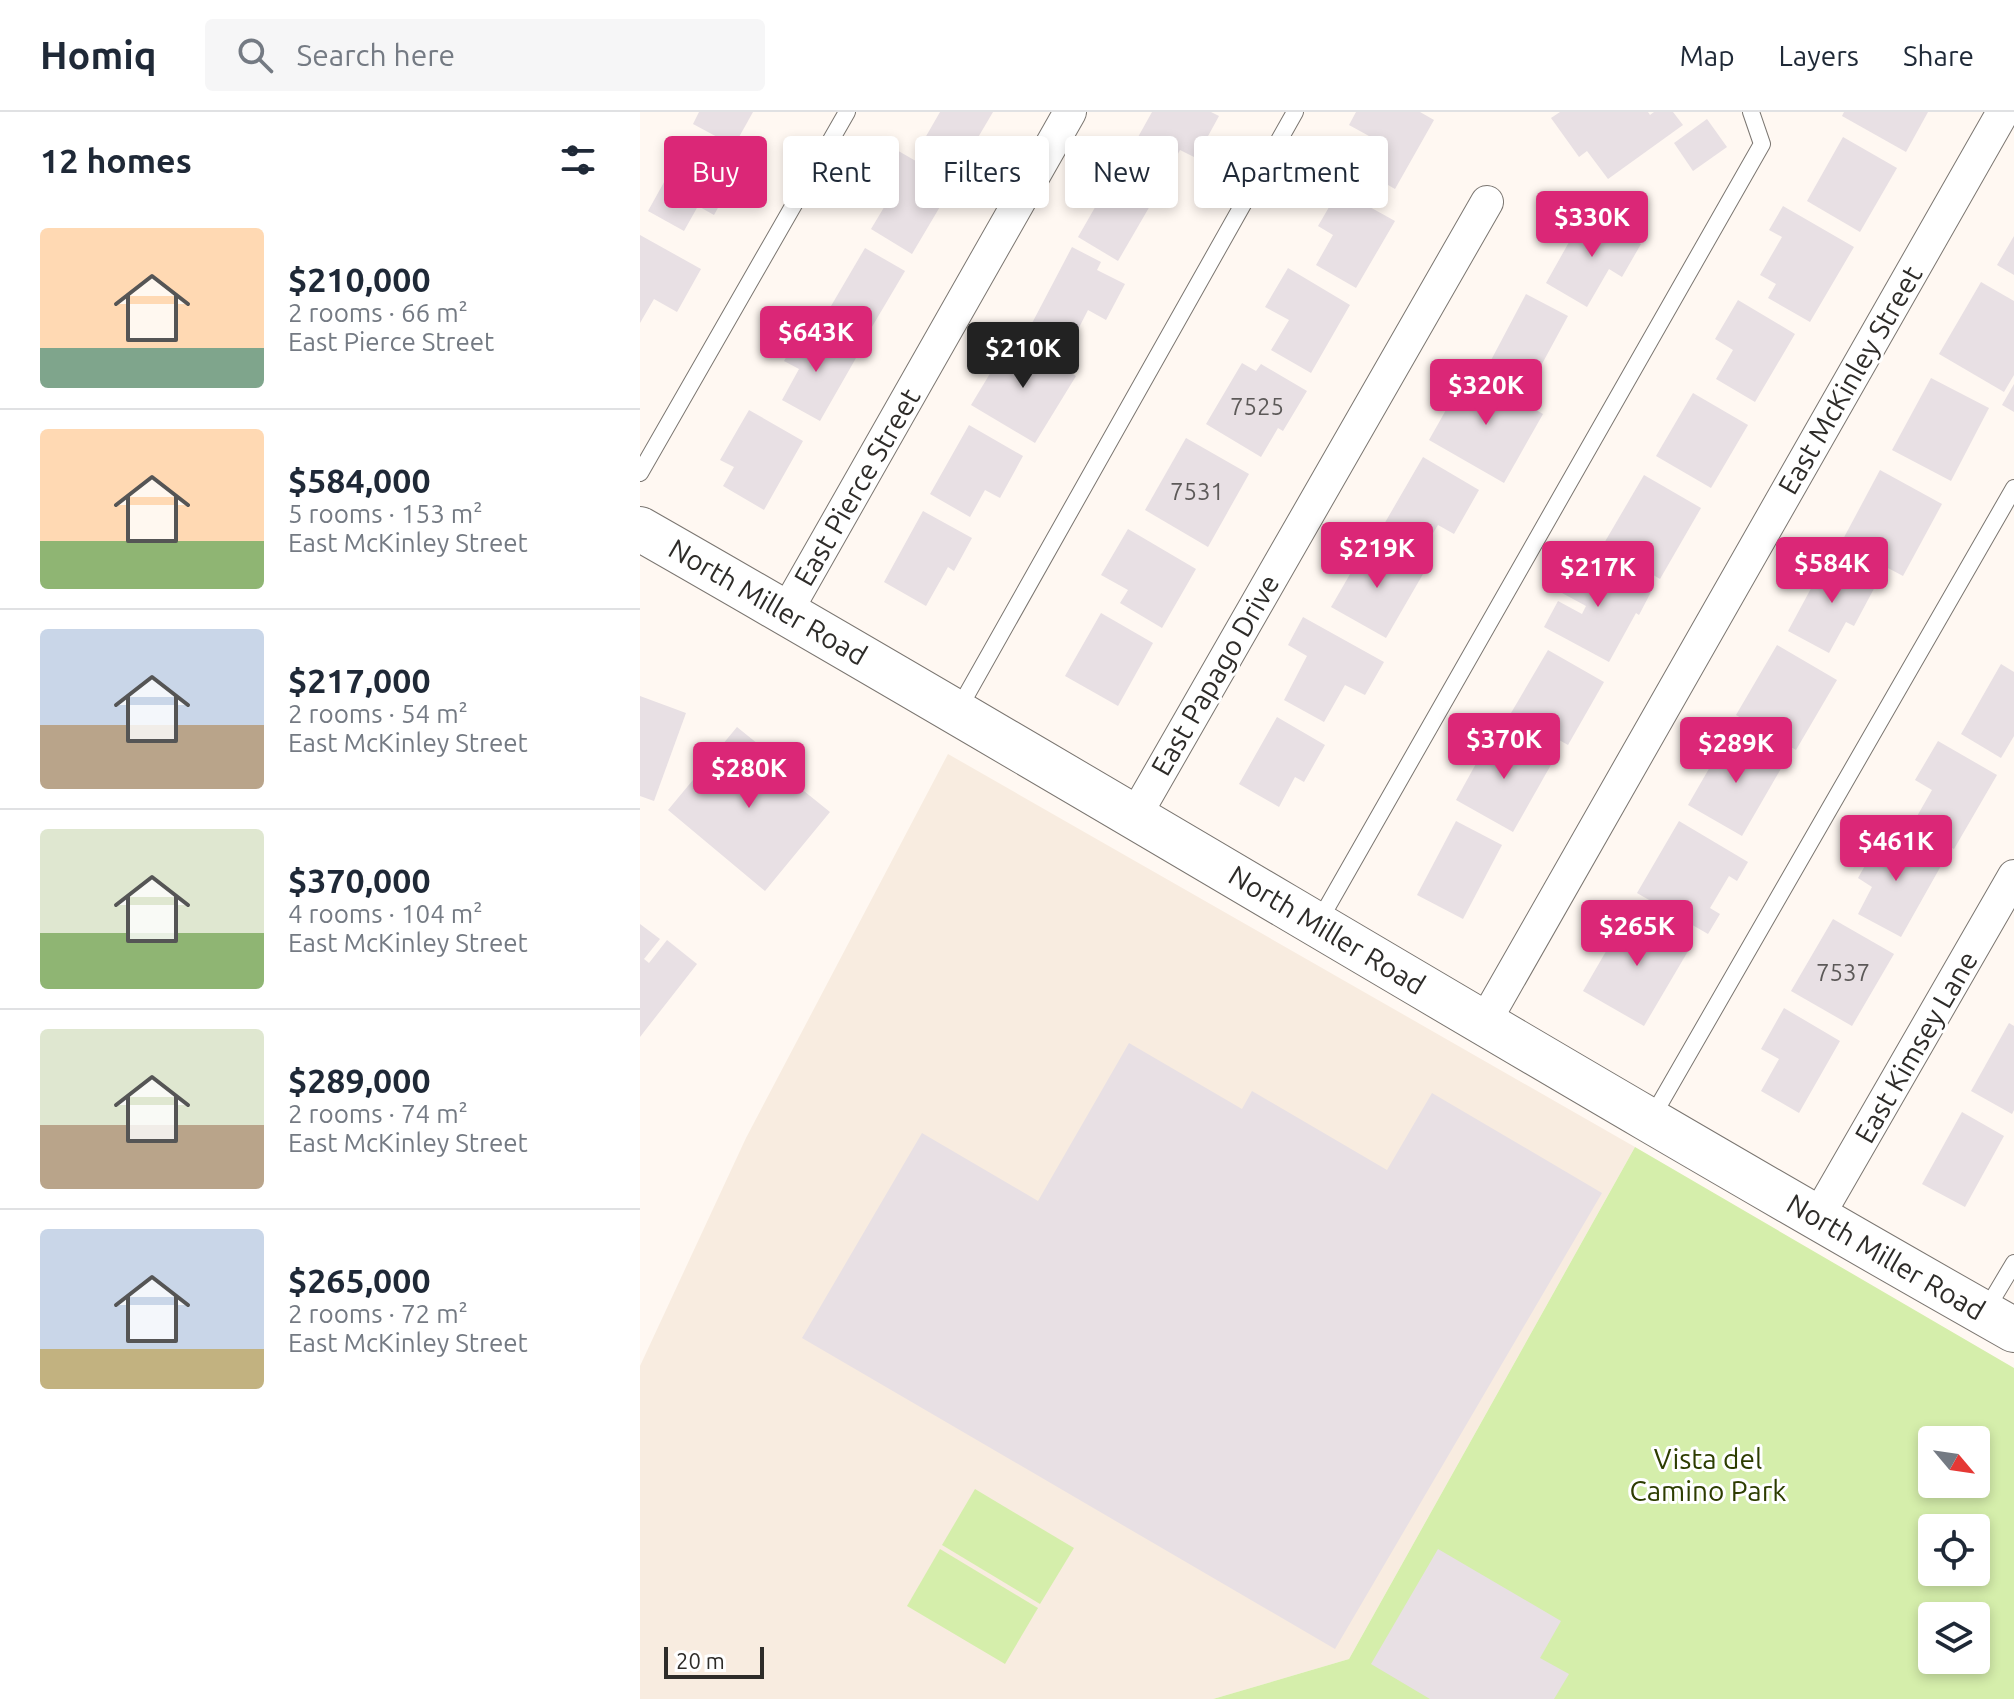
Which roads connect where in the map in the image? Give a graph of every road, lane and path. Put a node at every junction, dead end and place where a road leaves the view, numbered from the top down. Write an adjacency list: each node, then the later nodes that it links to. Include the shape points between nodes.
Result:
1 (847, 112): 7 (lane)
2 (1070, 112): 10 (street, East Pierce Street)
3 (1295, 112): 11 (lane)
4 (1751, 112): 14 (lane, via 1762,144)
5 (2003, 112): 15 (street, East McKinley Street)
6 (1487, 202): 12 (street, East Papago Drive)
7 (640, 473)
8 (2014, 488): 16 (lane)
9 (640, 529): 10 (street, North Miller Road)
10 (786, 612): 11 (street, North Miller Road)
11 (957, 712): 12 (street, North Miller Road)
12 (1135, 816): 14 (street, North Miller Road)
13 (2014, 876): 17 (street, East Kimsey Lane)
14 (1317, 924): 15 (street, North Miller Road)
15 (1484, 1023): 16 (street, North Miller Road)
16 (1650, 1120): 17 (street, North Miller Road)
17 (1817, 1218): 19 (street, North Miller Road)
18 (2014, 1263): 19 (lane)
19 (1999, 1322)

